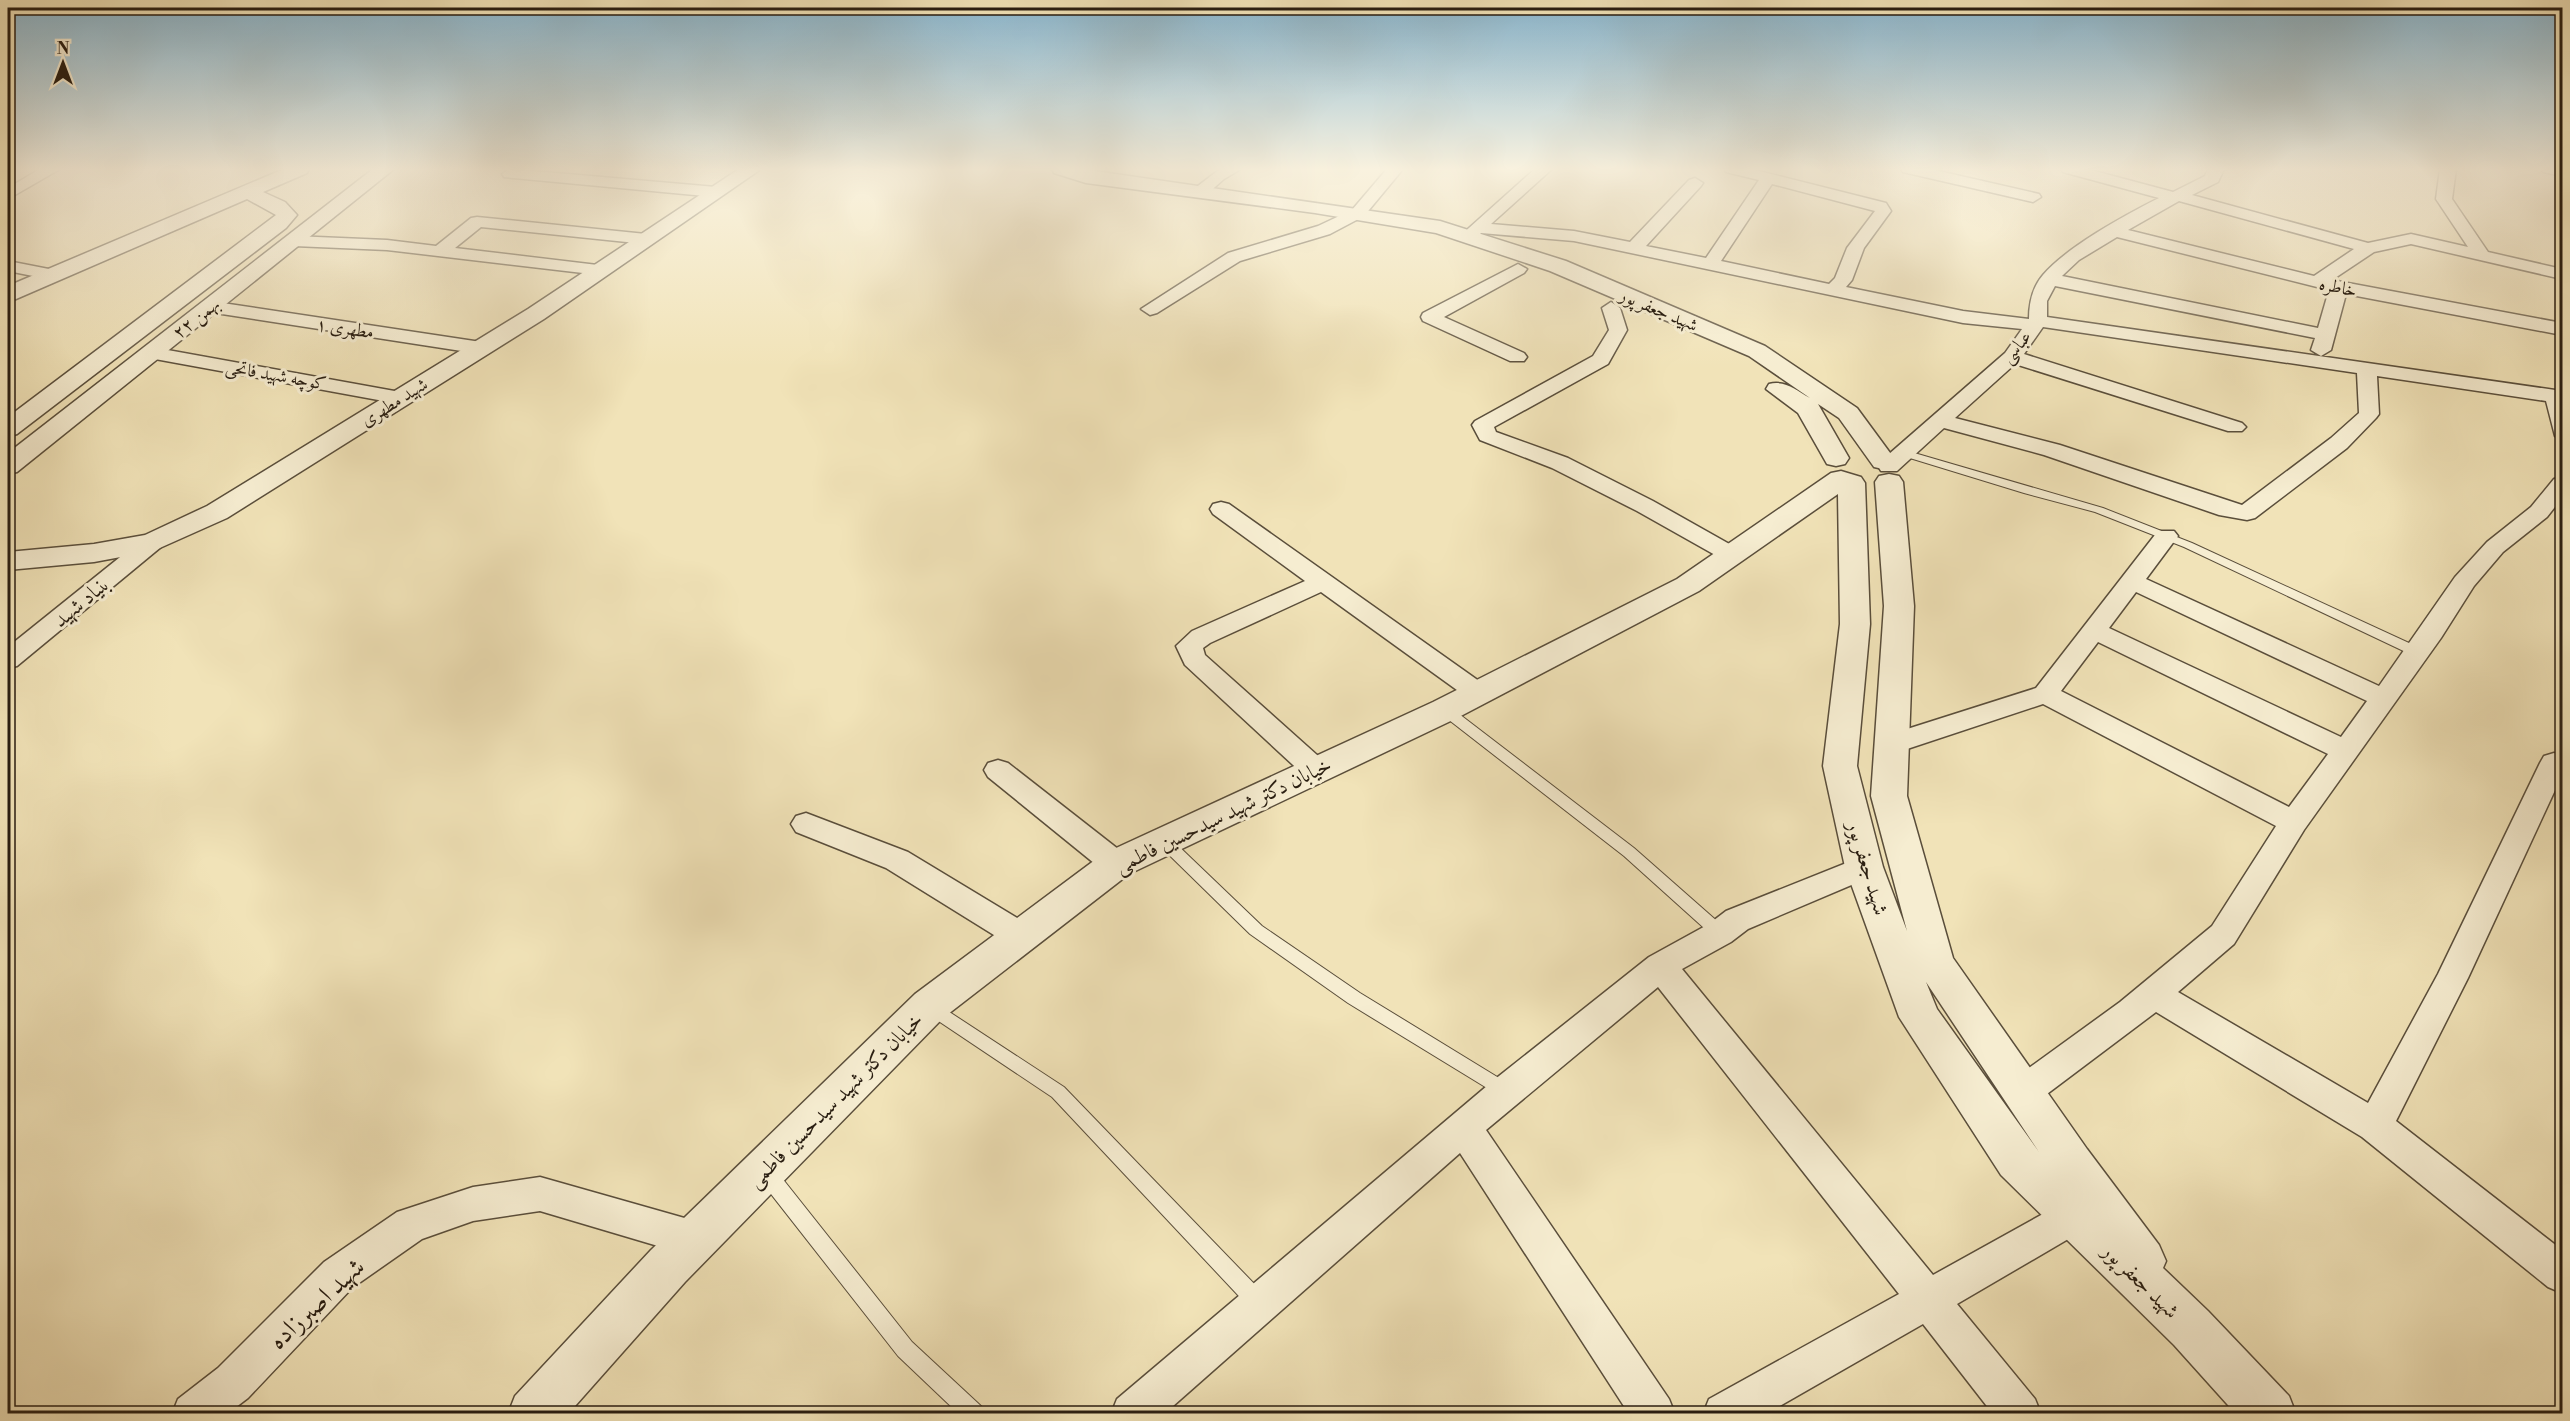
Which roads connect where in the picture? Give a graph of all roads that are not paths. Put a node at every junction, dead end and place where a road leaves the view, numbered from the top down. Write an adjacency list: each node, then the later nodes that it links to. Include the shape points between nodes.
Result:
1 (144, 235): 28 (street)
2 (264, 235): 51 (street, ۲۲ بهمن)
3 (301, 235): 19 (street, ۲۲ بهمن)
4 (460, 235): 22 (street)
5 (609, 235): 18 (street)
6 (651, 235): 18 (street, شهید مطهری)
7 (1306, 235): 37 (street, via 1234,257)
8 (1415, 235): 26 (street, شهید جعفر پور)
9 (1480, 235): 54 (street, شهید جعفر پور, via 1757,351 1848,413)
10 (1540, 235): 20 (street)
11 (1646, 235): 20 (street)
12 (1729, 235): 24 (street)
13 (1865, 235): 33 (street)
14 (2111, 235): 30 (street, عباسی, via 2073,256)
15 (2129, 235): 31 (street, خاطره)
16 (2321, 235): 21 (street)
17 (2468, 235): 23 (street)
18 (646, 239): 27 (street, شهید مطهری)
19 (294, 241): 22 (street); 35 (street, ۲۲ بهمن)
20 (1634, 248): 24 (street)
21 (2368, 248): 23 (street, via 2411,239); 31 (street)
22 (440, 251): 27 (street)
23 (2483, 257): 29 (street)
24 (1710, 264): 33 (street)
25 (8, 266): 28 (street)
26 (1518, 269): 36 (street, شهید جعفر پور); 43 (street, via 1430,317)
27 (600, 270): 41 (street, شهید مطهری)
28 (53, 274): 34 (street)
29 (2562, 274)
30 (2049, 279): 38 (street, عباسی, via 2038,301); 40 (street)
31 (2316, 282): 32 (street, خاطره)
32 (2339, 287): 39 (street, خاطره); 40 (street)
33 (1835, 288): 38 (street, via 1963,317)
34 (8, 294)
35 (209, 307): 41 (street, مطهری ۱); 42 (street, ۲۲ بهمن)
36 (1611, 308): 55 (street, شهید جعفر پور, via 1758,375 1808,408); 60 (street, via 1617,330 1601,360 1482,425 1487,436 1560,463)
37 (1150, 309)
38 (2037, 323): 44 (street, عباسی); 45 (street)
39 (2562, 329)
40 (2326, 335): 45 (street)
41 (481, 348): 48 (street, شهید مطهری)
42 (152, 353): 48 (street, کوچه شهید فاتحی); 53 (street, ۲۲ بهمن)
43 (1517, 357)
44 (2012, 357): 49 (street, عباسی); 50 (street)
45 (2319, 360): 46 (street)
46 (2367, 367): 47 (street); 49 (street, via 2369,414 2340,443 2247,513 2227,510 2052,450)
47 (2559, 396): 52 (street)
48 (400, 398): 59 (street, شهید مطهری, via 217,512)
49 (1939, 420): 54 (street, عباسی)
50 (2235, 426)
51 (8, 429)
52 (2562, 432)
53 (8, 466)
54 (1891, 466): 55 (street, via 1853,454); 58 (lane, via 2028,491 2099,510); 71 (street, شهید جعفر پور, via 1899,606)
55 (1843, 473): 60 (street, خیابان دکتر شهید سیدحسین فاطمی); 80 (street, شهید جعفر پور, via 1855,624 1840,766)
56 (2562, 484): 65 (street, via 2539,512 2495,547 2464,582)
57 (1221, 509): 63 (street)
58 (2166, 536): 62 (street); 65 (lane)
59 (153, 542): 61 (street, شهید مطهری, via 94,553); 66 (street, بنیاد شهید)
60 (1732, 555): 67 (street, خیابان دکتر شهید سیدحسین فاطمی, via 1688,585)
61 (8, 561)
62 (2131, 581): 64 (street); 69 (street)
63 (1323, 582): 67 (street); 75 (street, via 1189,646 1194,660)
64 (2093, 630): 68 (street); 72 (street)
65 (2417, 652): 69 (street)
66 (8, 660)
67 (1477, 692): 70 (street, خیابان دکتر شهید سیدحسین فاطمی)
68 (2045, 694): 71 (street); 76 (street)
69 (2383, 698): 72 (street)
70 (1445, 710): 75 (street, خیابان دکتر شهید سیدحسین فاطمی); 81 (lane, via 1629,852)
71 (1892, 744): 87 (street, شهید جعفر پور, via 1889,796 1935,963)
72 (2344, 750): 76 (street)
73 (2554, 763): 88 (street, via 2452,978)
74 (998, 770): 79 (street)
75 (1316, 770): 78 (street, خیابان دکتر شهید سیدحسین فاطمی)
76 (2294, 822): 84 (street, via 2223,935)
77 (806, 824): 82 (street, via 897,861)
78 (1164, 841): 79 (street, خیابان دکتر شهید سیدحسین فاطمی); 86 (lane, via 1256,930 1354,998)
79 (1116, 864): 82 (street, خیابان دکتر شهید سیدحسین فاطمی)
80 (1864, 867): 81 (street, via 1737,920); 91 (street, شهید جعفر پور, via 1919,1017 2017,1161)
81 (1720, 933): 83 (street)
82 (1020, 936): 85 (street, خیابان دکتر شهید سیدحسین فاطمی)
83 (1660, 966): 86 (street); 94 (street)
84 (2154, 994): 87 (street); 88 (street)
85 (929, 1006): 90 (street, خیابان دکتر شهید سیدحسین فاطمی); 95 (lane, via 1058,1092)
86 (1506, 1091): 89 (street)
87 (2023, 1092): 96 (street, شهید جعفر پور)
88 (2375, 1126): 93 (street)
89 (1464, 1128): 95 (street); 101 (street)
90 (764, 1170): 92 (street, خیابان دکتر شهید سیدحسین فاطمی); 99 (lane, via 905,1349)
91 (2074, 1216): 94 (street); 96 (street, شهید جعفر پور)
92 (694, 1239): 97 (street, شهید اصبرزاده, via 540,1194 473,1203 410,1225 338,1275 233,1383); 98 (street, خیابان دکتر شهید سیدحسین فاطمی)
93 (2562, 1274)
94 (1928, 1299): 102 (street); 103 (street)
95 (1259, 1303): 100 (street)
96 (2191, 1328): 104 (street)
97 (192, 1413)
98 (533, 1413)
99 (975, 1413)
100 (1132, 1413)
101 (1654, 1413)
102 (1724, 1413)
103 (2020, 1413)
104 (2271, 1413)

